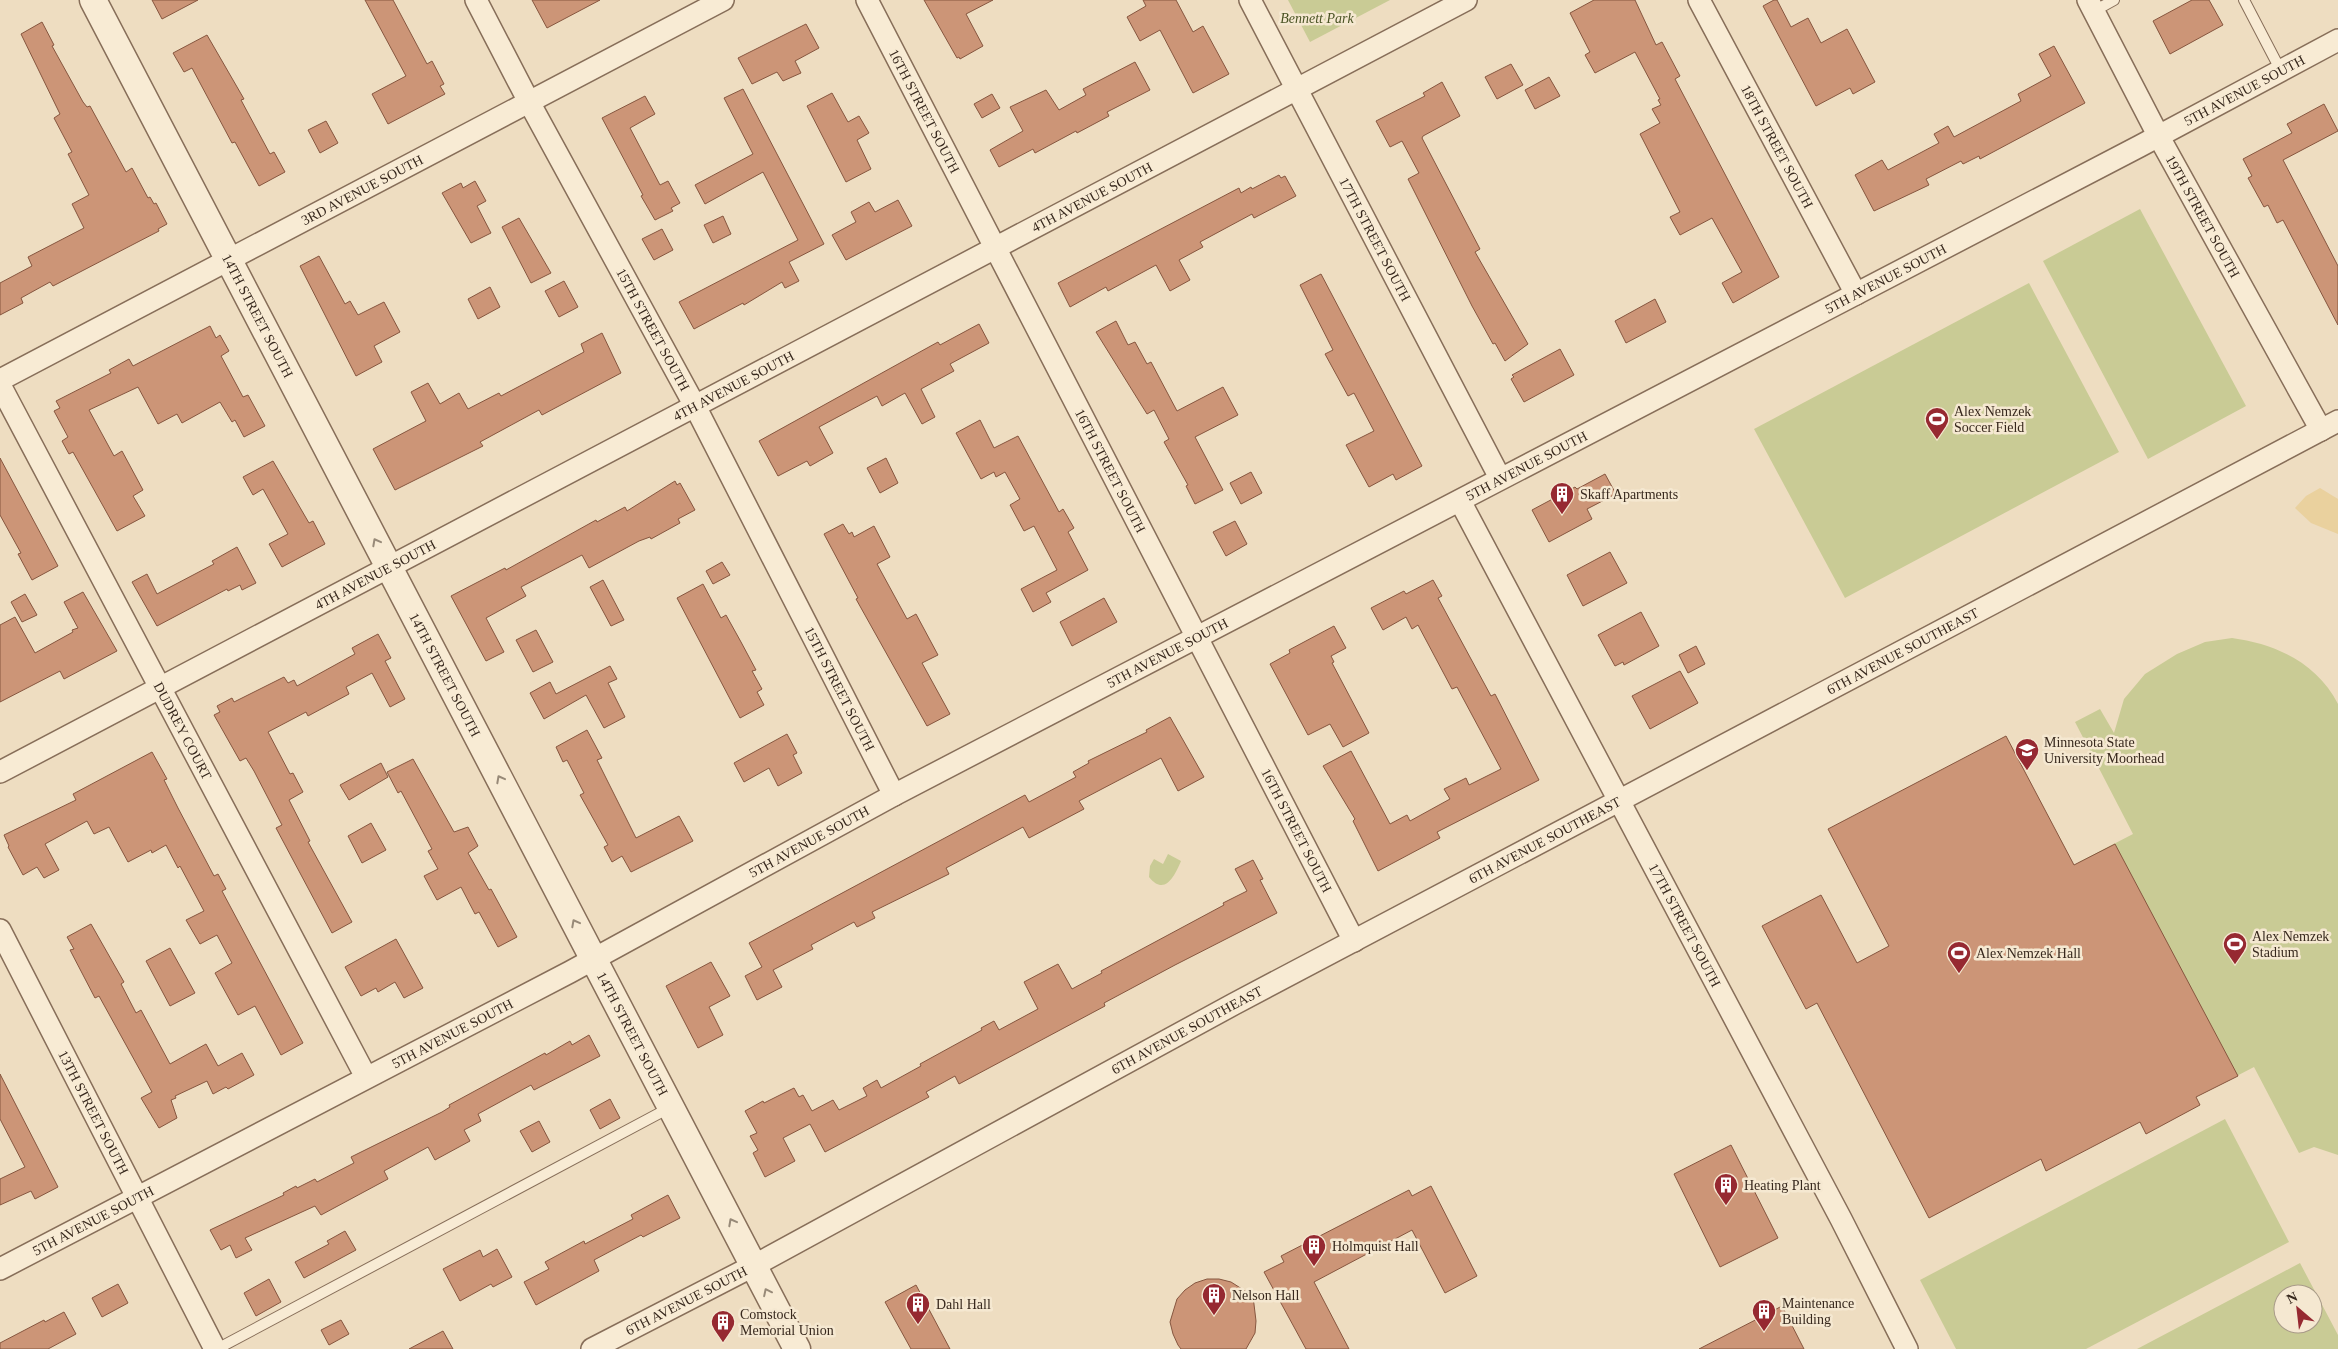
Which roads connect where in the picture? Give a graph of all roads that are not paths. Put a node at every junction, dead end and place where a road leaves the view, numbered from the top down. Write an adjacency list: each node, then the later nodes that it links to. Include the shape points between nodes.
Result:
1 (93, 0): 17 (street, 14TH STREET SOUTH)
2 (476, 0): 14 (street, 15TH STREET SOUTH)
3 (723, 0): 14 (street, 3RD AVENUE SOUTH)
4 (867, 0): 16 (street, 16TH STREET SOUTH)
5 (1250, 0): 13 (street, 17TH STREET SOUTH)
6 (1466, 0): 13 (street, 4TH AVENUE SOUTH)
7 (1699, 0): 18 (street, 18TH STREET SOUTH)
8 (2114, 0): 10 (lane)
9 (2244, 0): 12 (lane)
10 (2091, 6): 15 (street, 19TH STREET SOUTH)
11 (2338, 40): 12 (street, 5TH AVENUE SOUTH)
12 (2281, 71): 15 (street, 5TH AVENUE SOUTH)
13 (1297, 89): 16 (street, 4TH AVENUE SOUTH); 23 (street, 17TH STREET SOUTH)
14 (528, 102): 17 (street, 3RD AVENUE SOUTH); 21 (street, 15TH STREET SOUTH)
15 (2159, 136): 18 (street, 5TH AVENUE SOUTH); 22 (street, 19TH STREET SOUTH)
16 (996, 247): 21 (street, 4TH AVENUE SOUTH); 26 (street, 16TH STREET SOUTH)
17 (227, 260): 19 (street, 3RD AVENUE SOUTH); 25 (street, 14TH STREET SOUTH, one-way to 17)
18 (1856, 294): 23 (street, 5TH AVENUE SOUTH)
19 (0, 380)
20 (0, 384): 27 (street, DUDREY COURT)
21 (695, 406): 25 (street, 4TH AVENUE SOUTH); 29 (street, 15TH STREET SOUTH)
22 (2329, 426): 30 (street, 6TH AVENUE SOUTHEAST)
23 (1500, 478): 24 (street, 5TH AVENUE SOUTH)
24 (1460, 501): 26 (street, 5TH AVENUE SOUTH); 30 (street, 17TH STREET SOUTH)
25 (389, 567): 27 (street, 4TH AVENUE SOUTH); 33 (street, 14TH STREET SOUTH, one-way to 25)
26 (1197, 638): 29 (street, 5TH AVENUE SOUTH); 32 (street, 16TH STREET SOUTH)
27 (160, 688): 28 (street, 4TH AVENUE SOUTH); 34 (street, DUDREY COURT)
28 (0, 772)
29 (894, 794): 33 (street, 5TH AVENUE SOUTH)
30 (1619, 800): 32 (street, 6TH AVENUE SOUTHEAST); 42 (street, 17TH STREET SOUTH)
31 (0, 930): 36 (street, 13TH STREET SOUTH)
32 (1354, 941): 37 (street, 6TH AVENUE SOUTHEAST)
33 (594, 958): 34 (street, 5TH AVENUE SOUTH); 35 (street, 14TH STREET SOUTH)
34 (366, 1077): 36 (street, 5TH AVENUE SOUTH)
35 (672, 1107): 37 (street, 14TH STREET SOUTH, one-way to 35); 39 (lane)
36 (138, 1196): 38 (street, 5TH AVENUE SOUTH); 39 (street, 13TH STREET SOUTH)
37 (755, 1265): 40 (street, 6TH AVENUE SOUTH); 41 (street, 14TH STREET SOUTH, one-way to 37)
38 (0, 1270)
39 (216, 1349)
40 (592, 1349)
41 (797, 1349)
42 (1907, 1349)

